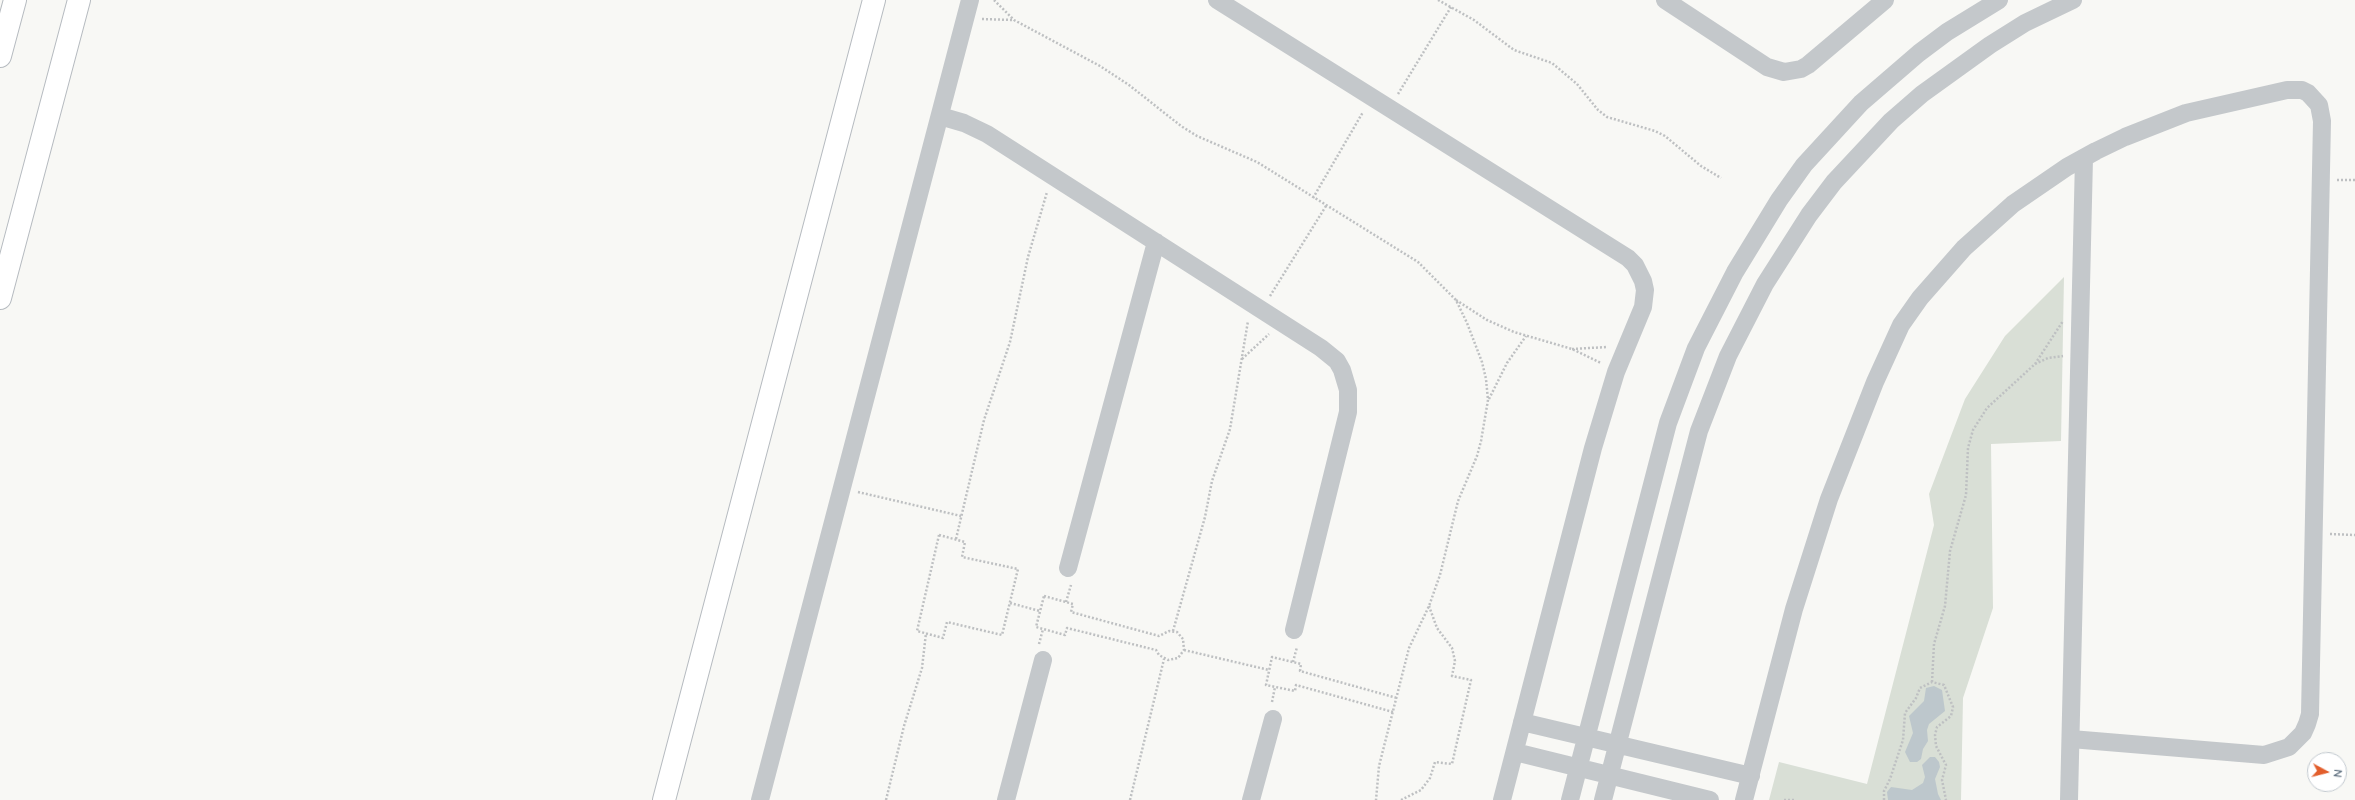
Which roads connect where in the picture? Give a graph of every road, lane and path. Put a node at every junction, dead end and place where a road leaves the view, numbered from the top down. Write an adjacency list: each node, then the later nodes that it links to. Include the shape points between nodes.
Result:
1 (15, 0): 15 (main road)
2 (79, 0): 25 (main road)
3 (874, 0): 66 (main road)
4 (970, 0): 13 (street)
5 (1217, 0): 16 (street)
6 (1438, 0): 11 (path)
7 (1664, 0): 8 (street, via 1767,67 1784,72 1808,65)
8 (1885, 0)
9 (1999, 0): 59 (street, via 1953,28 1919,53 1861,103 1804,165 1756,235 1735,272 1696,348 1668,423)
10 (2072, 0): 12 (street)
11 (1451, 7): 17 (path); 21 (path, via 1492,32 1514,50 1552,63 1578,84 1598,110 1608,117 1665,136 1686,155)
12 (2043, 7): 61 (street, via 1955,68 1891,121 1834,182 1809,215 1765,284 1728,356 1699,431)
13 (965, 19): 14 (path); 18 (street)
14 (1014, 20)
15 (0, 56)
16 (1372, 97): 17 (street); 22 (path)
17 (1389, 108): 31 (street, via 1635,265 1644,281 1645,298)
18 (940, 116): 20 (street, via 964,123 987,134); 38 (street)
19 (2084, 158): 27 (street); 40 (street, via 2125,136 2186,113 2287,90 2308,93 2319,105 2322,121); 65 (street, via 2040,185 1988,226 1942,273 1900,325 1851,440 1811,553 1786,636)
20 (1053, 176): 24 (street); 39 (path, via 1028,257 1010,342 984,420)
21 (1721, 178)
22 (1313, 198)
23 (1326, 206): 28 (path)
24 (1156, 242): 28 (street); 43 (street)
25 (0, 298)
26 (1456, 300): 30 (path, via 1487,320)
27 (2082, 300): 33 (street); 35 (path, via 2049,340)
28 (1257, 306): 29 (street); 34 (path)
29 (1281, 322): 34 (path); 47 (street, via 1322,348 1336,361 1346,380 1349,401)
30 (1526, 336): 32 (path); 37 (path, via 1507,363)
31 (1626, 346): 32 (path); 36 (street)
32 (1572, 349): 36 (path)
33 (2080, 356): 35 (path, via 2055,356); 60 (street)
34 (1242, 360): 48 (path, via 1230,429 1212,481 1205,517)
35 (2035, 364): 54 (path, via 1987,408 1970,438 1966,495 1950,551 1945,606 1933,655)
36 (1616, 372): 58 (street, via 1593,448)
37 (1488, 400)
38 (842, 488): 39 (path); 67 (street)
39 (961, 516): 42 (path)
40 (2314, 533): 41 (path); 60 (street, via 2310,714 2302,733 2289,747 2264,755)
41 (2355, 535)
42 (956, 539): 44 (path, via 965,542 962,557 1018,570); 49 (path, via 939,535 917,631)
43 (1068, 568)
44 (1010, 603): 46 (path); 49 (path, via 1002,635 947,622 943,638)
45 (1429, 606): 72 (path, via 1437,628 1452,648 1452,676 1471,680 1452,764 1434,762 1430,778 1421,790)
46 (1040, 611): 48 (path, via 1044,596 1073,604 1071,612 1159,636 1164,632); 51 (path, via 1036,627 1065,635 1067,628 1156,650)
47 (1294, 630)
48 (1173, 631): 50 (path, via 1183,639)
49 (926, 634): 68 (path, via 922,668 904,726)
50 (1184, 650): 51 (path, via 1178,658); 53 (path)
51 (1164, 659): 70 (path)
52 (1043, 660): 69 (street)
53 (1269, 670): 55 (path, via 1272,657 1301,664 1300,671); 56 (path, via 1266,685 1296,691 1296,685)
54 (1932, 682): 80 (path, via 1920,688 1905,713 1903,740 1884,791); 81 (path, via 1944,685 1953,707 1951,716 1937,727 1935,735 1936,746 1946,765 1942,780)
55 (1397, 698)
56 (1393, 712)
57 (1273, 720): 71 (street)
58 (1522, 722): 59 (street); 62 (street)
59 (1586, 738): 61 (street); 63 (street)
60 (2071, 738): 82 (street)
61 (1617, 745): 64 (street); 65 (street)
62 (1515, 752): 63 (street); 73 (street)
63 (1579, 768): 64 (street); 74 (street)
64 (1610, 775): 75 (street); 76 (street)
65 (1751, 776): 77 (street)
66 (664, 800)
67 (760, 800)
68 (886, 800)
69 (1006, 800)
70 (1130, 800)
71 (1252, 800)
72 (1401, 800)
73 (1502, 800)
74 (1570, 800)
75 (1603, 800)
76 (1710, 800)
77 (1744, 800)
78 (1784, 800): 79 (path)
79 (1796, 800)
80 (1884, 800)
81 (1946, 800)
82 (2069, 800)

